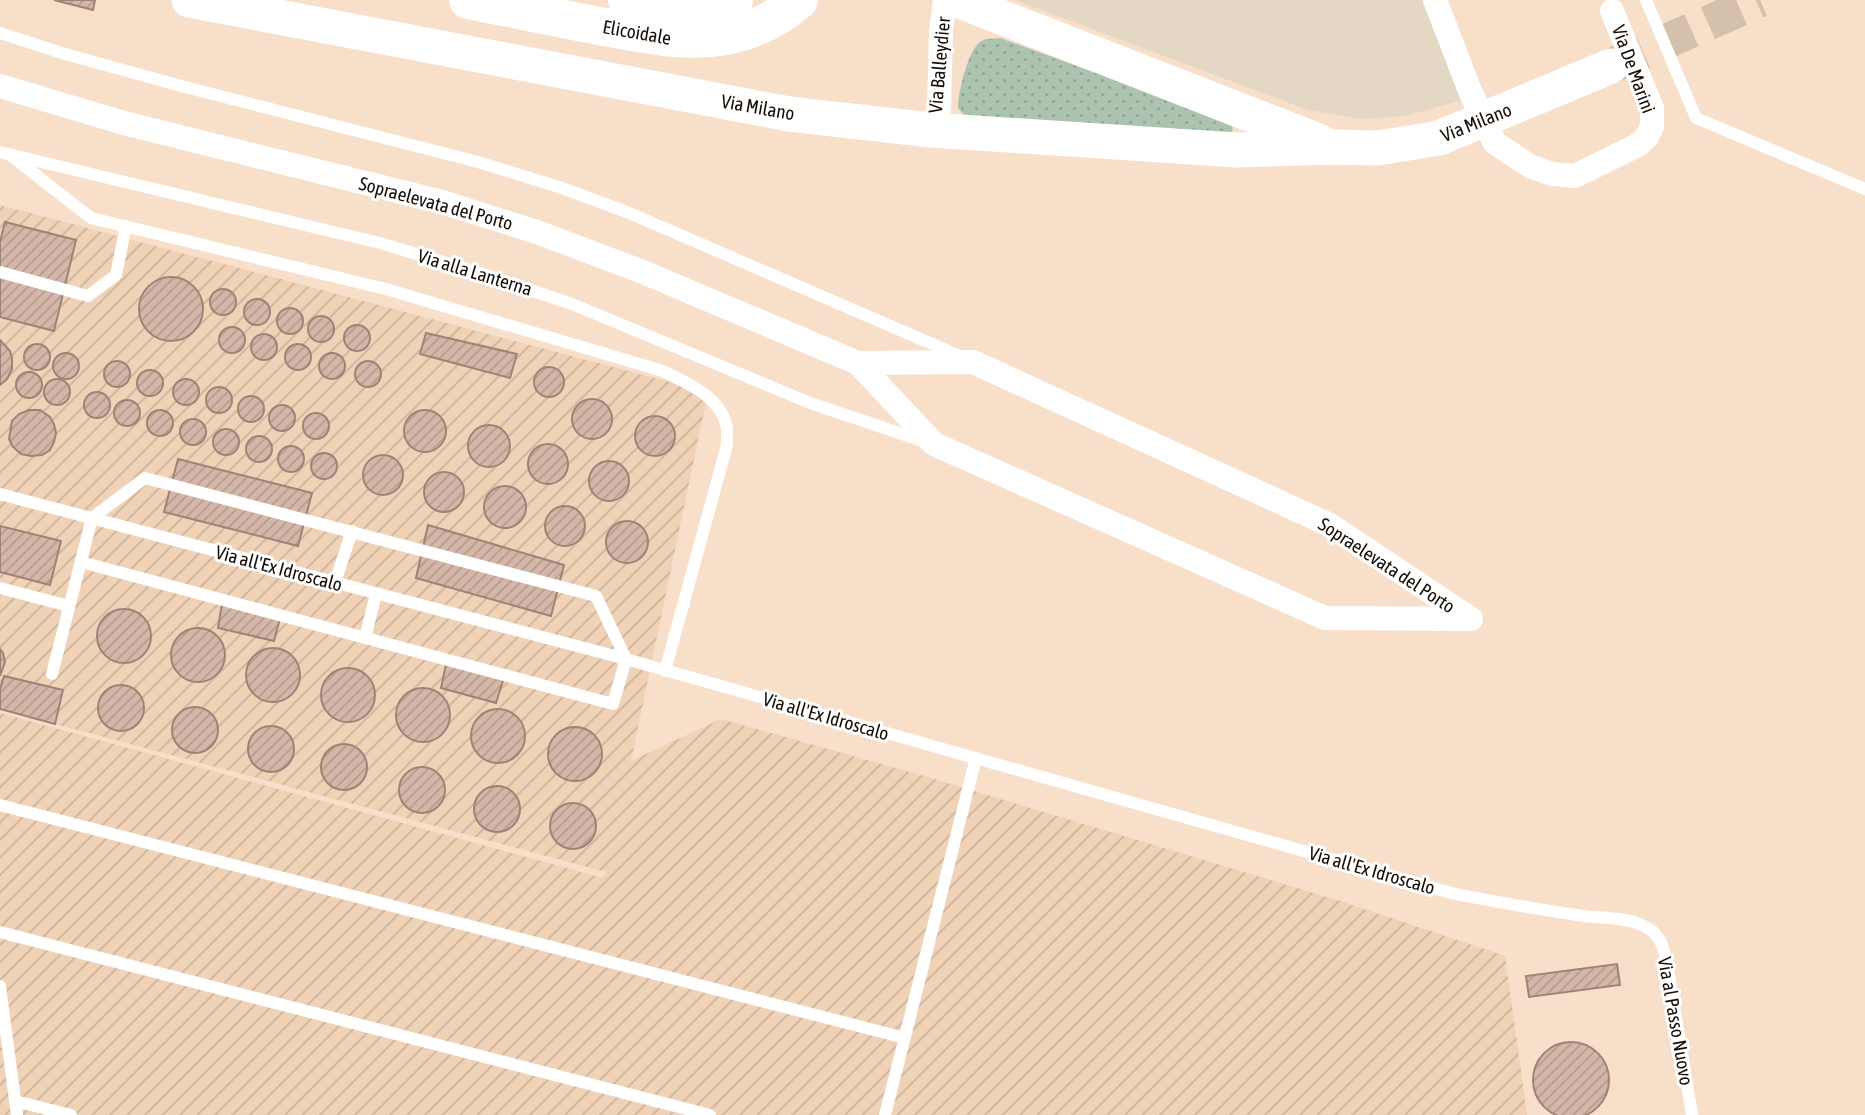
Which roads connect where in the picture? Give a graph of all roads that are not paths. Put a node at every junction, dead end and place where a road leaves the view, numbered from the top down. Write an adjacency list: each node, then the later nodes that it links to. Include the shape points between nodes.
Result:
1 (190, 0): 14 (main road, Via Milano, via 789,114)
2 (468, 0): 5 (highway, Elicoidale, via 677,39 718,38 746,31)
3 (627, 0): 4 (highway, Elicoidale, via 683,8)
4 (734, 0)
5 (799, 0)
6 (945, 0): 14 (street, Via Balleydier, via 939,109)
7 (957, 0): 15 (main road, Via Milano)
8 (1435, 0): 10 (street, Via De Marini, via 1495,143 1530,166 1575,176 1638,145 1653,126 1652,108)
9 (1646, 0): 17 (lane, via 1696,118)
10 (1616, 5)
11 (0, 33): 20 (lane, via 559,187)
12 (1611, 66): 15 (main road, Via Milano, via 1439,138 1378,148)
13 (0, 86): 21 (street, Sopraelevata del Porto, via 124,123 442,202 537,232)
14 (932, 130): 15 (main road, Via Milano, via 1236,150)
15 (1334, 147)
16 (4, 153): 18 (lane, via 91,218); 22 (lane, Via alla Lanterna, via 380,243 476,272 572,304 810,403)
17 (1865, 189)
18 (127, 226): 19 (lane, via 116,275 88,296); 33 (lane, via 386,289 663,371 696,388 723,416 727,445)
19 (0, 272)
20 (973, 362): 21 (street, Sopraelevata del Porto); 22 (street, Sopraelevata del Porto, via 1330,525 1471,619 1325,618)
21 (858, 363): 22 (street, Sopraelevata del Porto)
22 (934, 444)
23 (0, 494): 24 (lane, Via all'Ex Idroscalo)
24 (92, 518): 25 (lane, via 145,478); 26 (lane); 27 (lane, Via all'Ex Idroscalo)
25 (352, 531): 27 (lane); 32 (lane, via 596,596)
26 (81, 562): 30 (lane); 31 (lane)
27 (335, 582): 29 (lane, Via all'Ex Idroscalo)
28 (0, 588): 30 (lane)
29 (376, 594): 31 (lane); 32 (lane, Via all'Ex Idroscalo)
30 (69, 606): 34 (lane)
31 (365, 638): 32 (lane, via 613,704)
32 (626, 659): 33 (lane, Via all'Ex Idroscalo)
33 (665, 671): 35 (lane, Via all'Ex Idroscalo)
34 (52, 674)
35 (976, 758): 37 (lane, Via all'Ex Idroscalo, via 1455,894 1619,919); 40 (lane)
36 (0, 804): 40 (lane)
37 (1652, 931): 46 (lane, Via al Passo Nuovo, via 1663,944 1667,962)
38 (0, 932): 44 (lane)
39 (0, 986): 41 (lane)
40 (905, 1038): 45 (lane)
41 (15, 1101): 42 (lane); 43 (lane)
42 (17, 1115)
43 (71, 1115)
44 (710, 1115)
45 (885, 1115)
46 (1692, 1115)

